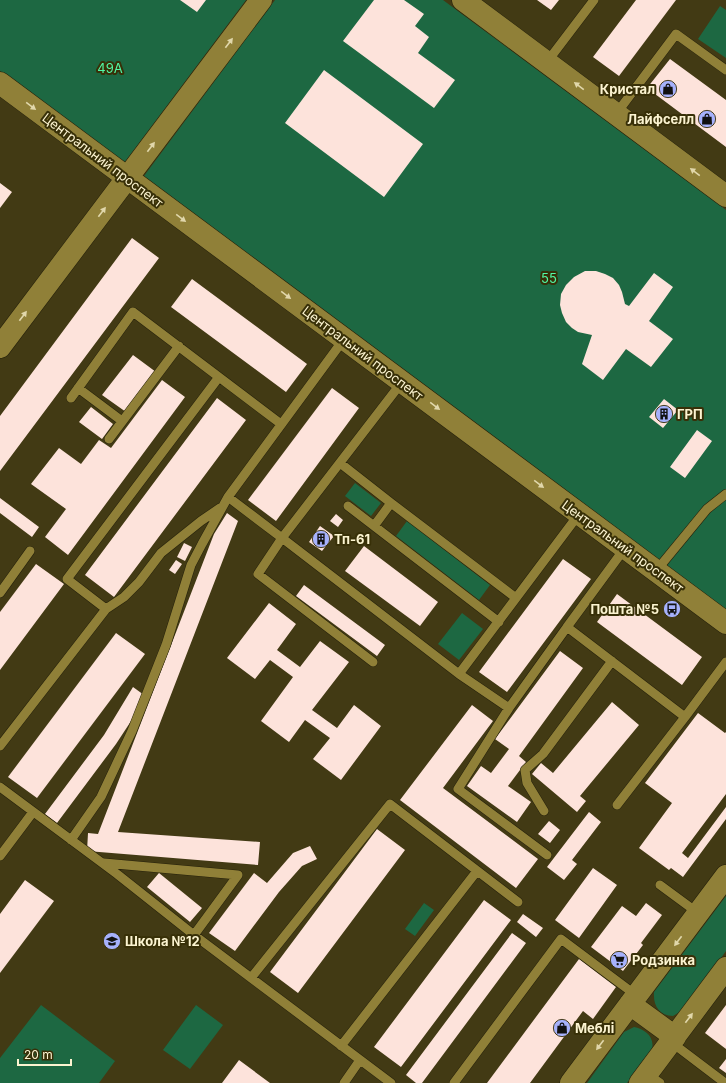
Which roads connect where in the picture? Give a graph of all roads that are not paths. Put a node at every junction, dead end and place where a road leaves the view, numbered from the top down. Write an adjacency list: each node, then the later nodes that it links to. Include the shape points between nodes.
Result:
1 (261, 0): 8 (street, one-way to 1)
2 (463, 0): 4 (street)
3 (594, 0): 4 (lane)
4 (547, 62): 7 (street, one-way to 4)
5 (726, 70): 7 (lane, via 676,34)
6 (0, 83): 8 (street, Центральний проспект, one-way to 8)
7 (616, 114): 9 (street, one-way to 7)
8 (128, 178): 10 (street, Центральний проспект, one-way to 10); 12 (street, one-way to 8)
9 (726, 196)
10 (344, 339): 14 (street, Центральний проспект); 18 (lane)
11 (178, 346): 13 (lane); 15 (lane, via 133,312); 17 (lane)
12 (0, 348)
13 (219, 377): 18 (lane); 34 (lane, via 67,579)
14 (402, 382): 20 (lane); 26 (street, Центральний проспект, one-way to 26)
15 (78, 388): 16 (lane); 17 (lane)
16 (71, 398)
17 (122, 421): 19 (lane)
18 (281, 424): 22 (lane)
19 (109, 439)
20 (340, 463): 23 (lane); 28 (lane)
21 (726, 494): 31 (lane, via 707,509)
22 (228, 497): 25 (lane); 28 (lane)
23 (391, 503): 27 (lane); 33 (lane)
24 (348, 506): 27 (lane)
25 (222, 507): 34 (lane, via 161,553 139,582 124,597); 49 (lane, via 191,565 166,645 132,731 101,797)
26 (580, 514): 29 (street, Центральний проспект); 33 (lane)
27 (374, 526): 35 (lane)
28 (282, 538): 39 (lane, via 258,574); 41 (lane)
29 (626, 548): 31 (street, Центральний проспект); 37 (lane)
30 (30, 552): 32 (lane)
31 (656, 571): 36 (street, Центральний проспект)
32 (0, 593)
33 (516, 598): 35 (lane)
34 (106, 609): 44 (lane)
35 (499, 622): 41 (lane)
36 (726, 623)
37 (566, 627): 38 (lane); 42 (lane)
38 (612, 661): 43 (lane); 47 (lane, via 543,754 525,770 527,783)
39 (373, 662)
40 (726, 662): 43 (lane)
41 (459, 674): 42 (lane)
42 (509, 708): 50 (lane, via 458,789)
43 (685, 717): 46 (lane)
44 (0, 746)
45 (0, 787): 48 (lane)
46 (617, 805)
47 (544, 811)
48 (32, 812): 49 (lane); 51 (lane)
49 (71, 840): 52 (lane)
50 (547, 855)
51 (0, 856)
52 (102, 863): 58 (lane); 58 (lane, via 238,875)
53 (476, 871): 56 (lane); 60 (lane, via 390,804); 63 (lane)
54 (726, 876): 57 (street)
55 (660, 885): 57 (lane)
56 (518, 902)
57 (698, 913): 61 (street, one-way to 61)
58 (194, 935): 60 (lane)
59 (726, 968): 62 (street, one-way to 59)
60 (251, 978): 63 (lane)
61 (633, 1000): 62 (street); 68 (lane, via 562,939); 69 (street, one-way to 69)
62 (673, 1040): 65 (street); 70 (lane)
63 (341, 1046): 64 (lane)
64 (360, 1060): 66 (lane); 67 (lane)
65 (649, 1080)
66 (344, 1083)
67 (391, 1083)
68 (454, 1083)
69 (571, 1083)
70 (725, 1083)

